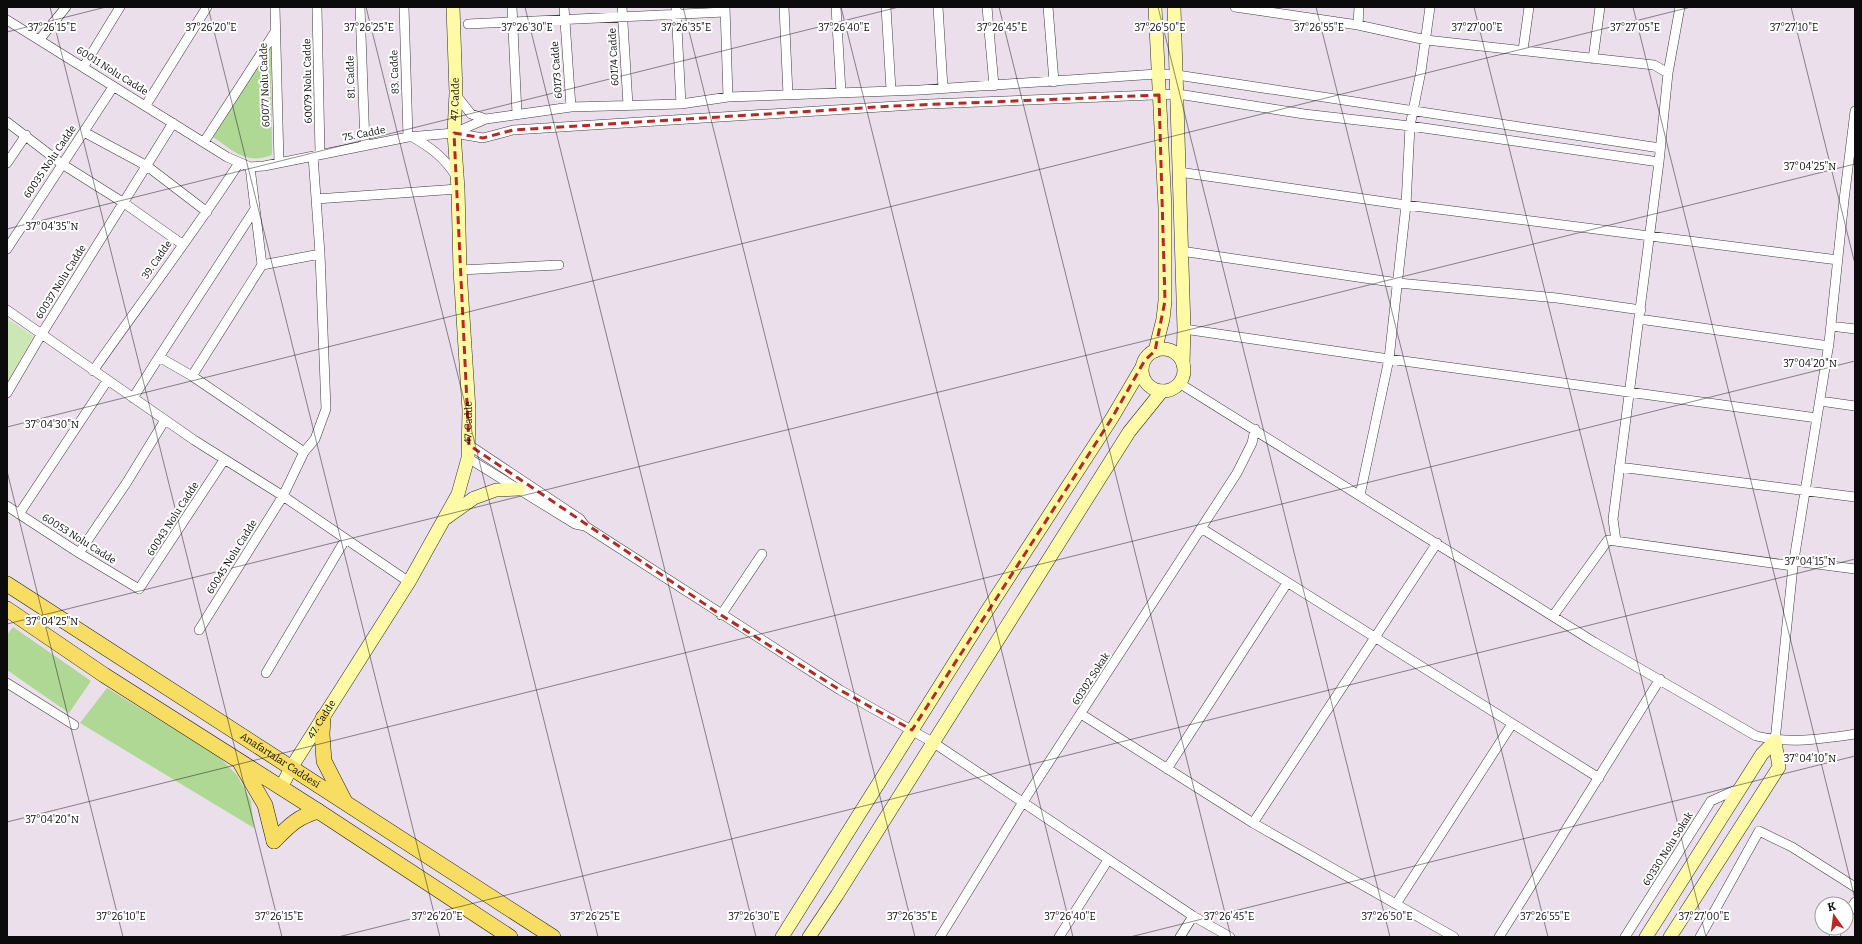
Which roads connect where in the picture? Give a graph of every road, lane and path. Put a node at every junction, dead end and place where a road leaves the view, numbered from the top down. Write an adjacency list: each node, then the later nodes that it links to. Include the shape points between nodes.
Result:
1 (66, 7): 36 (street)
2 (120, 7): 40 (street)
3 (207, 7): 56 (street)
4 (275, 7): 35 (street, 60077 Nolu Cadde)
5 (317, 7): 73 (street, 60079 Nolu Cadde)
6 (360, 7): 71 (street, 81. Cadde)
7 (394, 7): 8 (street)
8 (405, 7): 69 (street, 83. Cadde)
9 (453, 7): 50 (main road, 47. Cadde)
10 (512, 7): 32 (street)
11 (564, 7): 30 (street, 60173 Cadde)
12 (622, 7): 29 (street, 60174 Cadde)
13 (784, 7): 52 (street)
14 (836, 7): 49 (street)
15 (886, 7): 48 (street)
16 (938, 7): 47 (street)
17 (987, 7): 45 (street)
18 (1048, 7): 44 (street)
19 (1155, 7): 42 (main road)
20 (1174, 7): 43 (main road)
21 (1234, 7): 34 (street)
22 (1359, 7): 34 (street)
23 (1430, 7): 37 (street)
24 (1528, 7): 38 (street)
25 (1600, 7): 39 (street)
26 (1680, 7): 41 (street)
27 (725, 9): 28 (street); 54 (street)
28 (677, 10): 29 (street); 55 (street)
29 (623, 17): 30 (street); 57 (street, 60174 Cadde)
30 (564, 19): 32 (street); 58 (street, 60173 Cadde)
31 (7, 20): 36 (street, 60011 Nolu Cadde)
32 (513, 22): 33 (street); 61 (street)
33 (468, 24)
34 (1358, 24): 37 (street)
35 (275, 32): 70 (street); 74 (street, 60077 Nolu Cadde)
36 (40, 40): 40 (street, 60011 Nolu Cadde)
37 (1426, 40): 38 (street); 59 (street)
38 (1523, 50): 39 (street)
39 (1593, 59): 41 (street, via 1654,65)
40 (84, 66): 46 (street, 60011 Nolu Cadde)
41 (1668, 73): 72 (street)
42 (1157, 74): 43 (street); 44 (street); 53 (main road)
43 (1177, 75): 51 (main road); 59 (street)
44 (1054, 82): 45 (street)
45 (994, 86): 47 (street)
46 (113, 87): 56 (street, 60011 Nolu Cadde); 66 (street, 60035 Nolu Cadde)
47 (943, 88): 48 (street)
48 (891, 90): 49 (street)
49 (841, 92): 52 (street)
50 (456, 93): 62 (street, via 471,114); 67 (main road, 47. Cadde)
51 (1178, 94): 53 (street); 65 (street, via 1304,114); 81 (main road)
52 (788, 95): 54 (street)
53 (1159, 95): 67 (street, via 900,105 513,130 482,138); 106 (main road, via 1165,208 1165,302)
54 (728, 97): 55 (street)
55 (681, 104): 57 (street)
56 (146, 105): 64 (street, 60011 Nolu Cadde)
57 (628, 106): 58 (street)
58 (571, 107): 61 (street)
59 (1413, 111): 65 (street); 72 (street)
60 (1855, 111): 82 (street)
61 (517, 114): 62 (street)
62 (486, 119): 67 (street)
63 (7, 122): 68 (street)
64 (173, 123): 70 (street, 60011 Nolu Cadde); 79 (street, 60037 Nolu Cadde)
65 (1410, 126): 75 (street); 86 (street)
66 (84, 132): 78 (street, 60035 Nolu Cadde); 79 (street)
67 (454, 133): 69 (street, 75. Cadde); 83 (main road, 47. Cadde)
68 (26, 135): 76 (street); 78 (street)
69 (409, 136): 71 (street, 75. Cadde); 83 (street, via 432,148 449,165)
70 (204, 142): 77 (street, 60011 Nolu Cadde)
71 (365, 145): 73 (street, 75. Cadde)
72 (1660, 148): 75 (street)
73 (316, 155): 74 (street, 75. Cadde); 84 (street, 60079 Nolu Cadde)
74 (279, 162): 80 (street, 75. Cadde)
75 (1660, 162): 89 (street)
76 (7, 163)
77 (239, 163): 80 (street, 60011 Nolu Cadde); 88 (street, 39. Cadde)
78 (62, 164): 85 (street); 91 (street, 60035 Nolu Cadde)
79 (147, 166): 85 (street, 60037 Nolu Cadde); 88 (street)
80 (250, 167): 87 (street)
81 (1179, 172): 86 (street); 92 (main road)
82 (1851, 180): 94 (street)
83 (458, 183): 84 (street); 97 (main road, 47. Cadde)
84 (316, 199): 93 (street, 60079 Nolu Cadde)
85 (124, 203): 90 (street); 104 (street, 60037 Nolu Cadde)
86 (1406, 205): 89 (street); 98 (street)
87 (255, 209): 95 (street); 107 (street)
88 (207, 212): 90 (street, 39. Cadde)
89 (1650, 235): 94 (street); 100 (street)
90 (182, 244): 111 (street, 39. Cadde)
91 (7, 249)
92 (1181, 251): 98 (street); 102 (main road)
93 (320, 254): 95 (street); 125 (street, 60045 Nolu Cadde, via 326,408 315,439)
94 (1838, 260): 101 (street)
95 (262, 265): 112 (street)
96 (559, 265): 97 (street)
97 (460, 270): 124 (main road, 47. Cadde, via 469,410)
98 (1398, 283): 100 (street, via 1557,298); 108 (street)
99 (7, 310): 104 (street)
100 (1640, 315): 105 (street); 116 (street)
101 (1831, 326): 103 (street); 105 (street)
102 (1184, 329): 108 (street); 109 (main road)
103 (1855, 329)
104 (41, 335): 111 (street); 117 (street, 60037 Nolu Cadde)
105 (1829, 346): 119 (street)
106 (1155, 351): 109 (main road, via 1169,350 1175,353); 110 (main road, via 1144,360)
107 (159, 357): 112 (street); 118 (street)
108 (1389, 359): 116 (street); 130 (street)
109 (1183, 364): 114 (main road)
110 (1142, 367): 115 (main road, via 1145,381); 161 (main road)
111 (94, 371): 113 (street)
112 (192, 376): 125 (street)
113 (107, 381): 118 (street); 134 (street)
114 (1179, 383): 115 (main road); 123 (street)
115 (1162, 391): 164 (main road, via 1129,432)
116 (1629, 391): 121 (street); 127 (street)
117 (7, 393)
118 (133, 398): 122 (street)
119 (1820, 401): 120 (street); 121 (street)
120 (1855, 406)
121 (1817, 418): 129 (street)
122 (165, 420): 126 (street); 141 (street, via 127,482)
123 (1254, 430): 130 (street); 137 (street, 60302 Sokak, via 1252,443 1237,473)
124 (468, 451): 128 (street); 135 (main road, 47. Cadde, via 458,494); 136 (street, via 580,519)
125 (304, 452): 131 (street, 60045 Nolu Cadde)
126 (224, 460): 131 (street); 148 (street, 60043 Nolu Cadde)
127 (1619, 467): 129 (street); 139 (street, via 1613,519)
128 (519, 489): 135 (main road, via 496,490 474,498); 136 (street, via 575,524)
129 (1806, 490): 132 (street); 143 (street)
130 (1360, 495): 140 (street)
131 (283, 496): 138 (street); 152 (street, 60045 Nolu Cadde)
132 (1855, 497)
133 (7, 506): 134 (street, 60053 Nolu Cadde)
134 (19, 514): 141 (street, 60053 Nolu Cadde)
135 (443, 520): 145 (main road, 47. Cadde)
136 (585, 526): 150 (street)
137 (1201, 528): 146 (street); 157 (street, 60302 Sokak)
138 (345, 540): 145 (street); 154 (street)
139 (1616, 541): 143 (street); 151 (street, via 1608,540)
140 (1437, 543): 151 (street); 153 (street)
141 (78, 553): 148 (street, 60053 Nolu Cadde)
142 (762, 554): 150 (street)
143 (1794, 563): 144 (street); 163 (street)
144 (1855, 569)
145 (409, 582): 158 (main road, 47. Cadde)
146 (1287, 583): 153 (street); 167 (street)
147 (7, 584): 166 (main road, Anafartalar Caddesi)
148 (139, 589)
149 (7, 610): 165 (main road)
150 (721, 615): 161 (street, via 840,690)
151 (1553, 616): 155 (street)
152 (199, 630)
153 (1376, 638): 159 (street); 174 (street)
154 (266, 673)
155 (1660, 679): 163 (street, via 1756,736); 168 (street)
156 (7, 683): 160 (street)
157 (1081, 714): 167 (street); 171 (street, 60302 Sokak)
158 (323, 718): 166 (main road, 47. Cadde); 172 (main road, via 324,761)
159 (1512, 724): 168 (street); 177 (street)
160 (74, 725)
161 (912, 730): 164 (street); 181 (main road)
162 (1855, 734): 163 (street, via 1812,740)
163 (1775, 741): 170 (main road, via 1762,754); 191 (main road, via 1780,767)
164 (934, 743): 171 (street); 182 (main road)
165 (241, 763): 169 (main road); 173 (main road, via 265,805 274,841 303,815)
166 (291, 768): 169 (main road, 47. Cadde); 172 (main road, Anafartalar Caddesi)
167 (1167, 769): 174 (street)
168 (1599, 778): 188 (street)
169 (281, 788): 173 (main road)
170 (1741, 788): 189 (street, 60330 Nolu Sokak, via 1711,801); 190 (main road)
171 (1023, 802): 175 (street); 183 (street, 60302 Sokak)
172 (346, 803): 180 (main road, Anafartalar Caddesi)
173 (318, 811): 179 (main road)
174 (1253, 823): 177 (street)
175 (1108, 860): 178 (street); 184 (street)
176 (1855, 887): 192 (street, via 1792,846 1759,830)
177 (1396, 904): 187 (street)
178 (1193, 916): 185 (street); 186 (street)
179 (510, 937)
180 (553, 937)
181 (782, 937)
182 (808, 937)
183 (940, 937)
184 (1059, 937)
185 (1180, 937)
186 (1230, 937)
187 (1454, 937)
188 (1499, 937)
189 (1625, 937)
190 (1646, 937)
191 (1670, 937)
192 (1700, 937)

